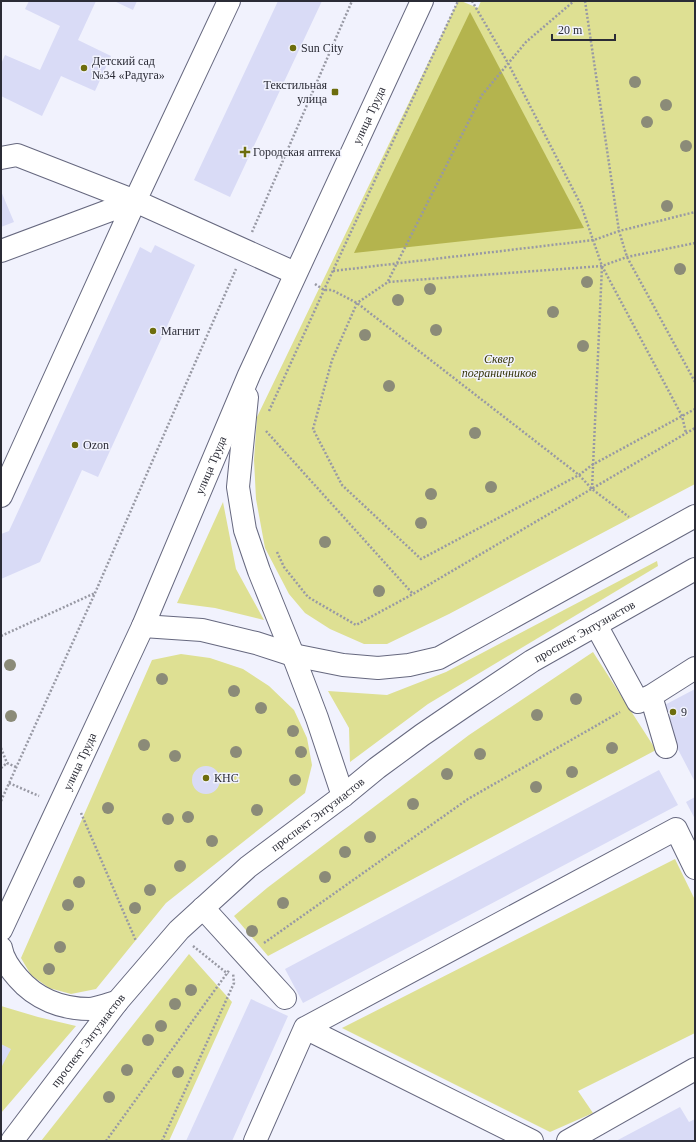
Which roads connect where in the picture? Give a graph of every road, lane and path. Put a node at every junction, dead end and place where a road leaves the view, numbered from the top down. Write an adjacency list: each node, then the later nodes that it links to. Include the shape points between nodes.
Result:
1 (229, 1): 10 (main road)
2 (352, 1): 15 (path)
3 (422, 1): 21 (main road, улица Труда)
4 (458, 1): 20 (path)
5 (472, 1): 8 (path)
6 (574, 1): 8 (path, via 526,42)
7 (584, 1): 12 (path)
8 (508, 63): 13 (path, via 581,205); 18 (path, via 482,94)
9 (1, 158): 10 (main road, via 17,155)
10 (135, 201): 15 (main road); 16 (main road); 36 (main road)
11 (695, 212): 12 (path)
12 (619, 231): 13 (path); 17 (path)
13 (594, 240): 18 (path); 19 (path)
14 (695, 243): 17 (path)
15 (244, 250): 21 (main road); 41 (path)
16 (1, 251)
17 (627, 257): 19 (path); 26 (path)
18 (397, 263): 20 (path); 22 (path)
19 (602, 266): 22 (path); 29 (path); 33 (path)
20 (333, 271): 23 (path)
21 (295, 273): 23 (path); 25 (main road, улица Труда)
22 (388, 282): 24 (path)
23 (324, 290): 24 (path, via 332,290); 28 (path)
24 (358, 303): 34 (path); 34 (path, via 332,360 313,430 342,485 421,559)
25 (249, 376): 44 (main road, улица Труда); 46 (main road, via 238,487 245,530 258,571)
26 (695, 382)
27 (695, 409): 29 (path)
28 (268, 412)
29 (682, 416): 32 (path); 33 (path)
30 (262, 426): 42 (path)
31 (695, 428): 32 (path)
32 (686, 433): 35 (path)
33 (592, 465): 34 (path); 35 (path)
34 (579, 475): 35 (path)
35 (592, 489): 38 (path); 42 (path)
36 (1, 496)
37 (695, 516): 46 (main road, via 439,658 409,665 378,668 343,665)
38 (629, 517)
39 (276, 549): 42 (path, via 284,568 308,597 356,625)
40 (695, 570): 43 (main road, проспект Энтузиастов)
41 (95, 593): 45 (path); 52 (path)
42 (413, 594)
43 (596, 625): 48 (main road); 56 (main road, проспект Энтузиастов, via 532,661 422,735)
44 (143, 626): 46 (main road, via 202,630); 61 (main road, улица Труда)
45 (1, 636)
46 (293, 655): 56 (main road)
47 (695, 668): 48 (main road)
48 (644, 699): 49 (main road); 65 (path, via 468,799)
49 (666, 747)
50 (1, 748): 51 (path)
51 (7, 763): 52 (path); 53 (path)
52 (16, 767): 54 (path)
53 (1, 768)
54 (9, 783): 55 (path); 57 (path)
55 (39, 796)
56 (343, 796): 60 (main road, проспект Энтузиастов, via 248,867)
57 (1, 801)
58 (81, 813): 62 (path)
59 (695, 868): 69 (main road, via 676,829)
60 (203, 908): 65 (main road); 68 (main road, проспект Энтузиастов, via 179,930)
61 (1, 930)
62 (136, 941)
63 (1, 948): 68 (main road, via 9,968 24,985 44,999 64,1007 91,1009)
64 (188, 951): 66 (path, via 192,946)
65 (247, 956): 67 (main road)
66 (228, 974): 72 (path); 73 (path, via 232,966 234,983)
67 (285, 998)
68 (117, 1002): 71 (main road, проспект Энтузиастов)
69 (305, 1028): 74 (main road); 75 (main road)
70 (695, 1069): 76 (main road)
71 (12, 1141)
72 (106, 1141)
73 (162, 1141)
74 (255, 1141)
75 (532, 1141)
76 (568, 1141)

